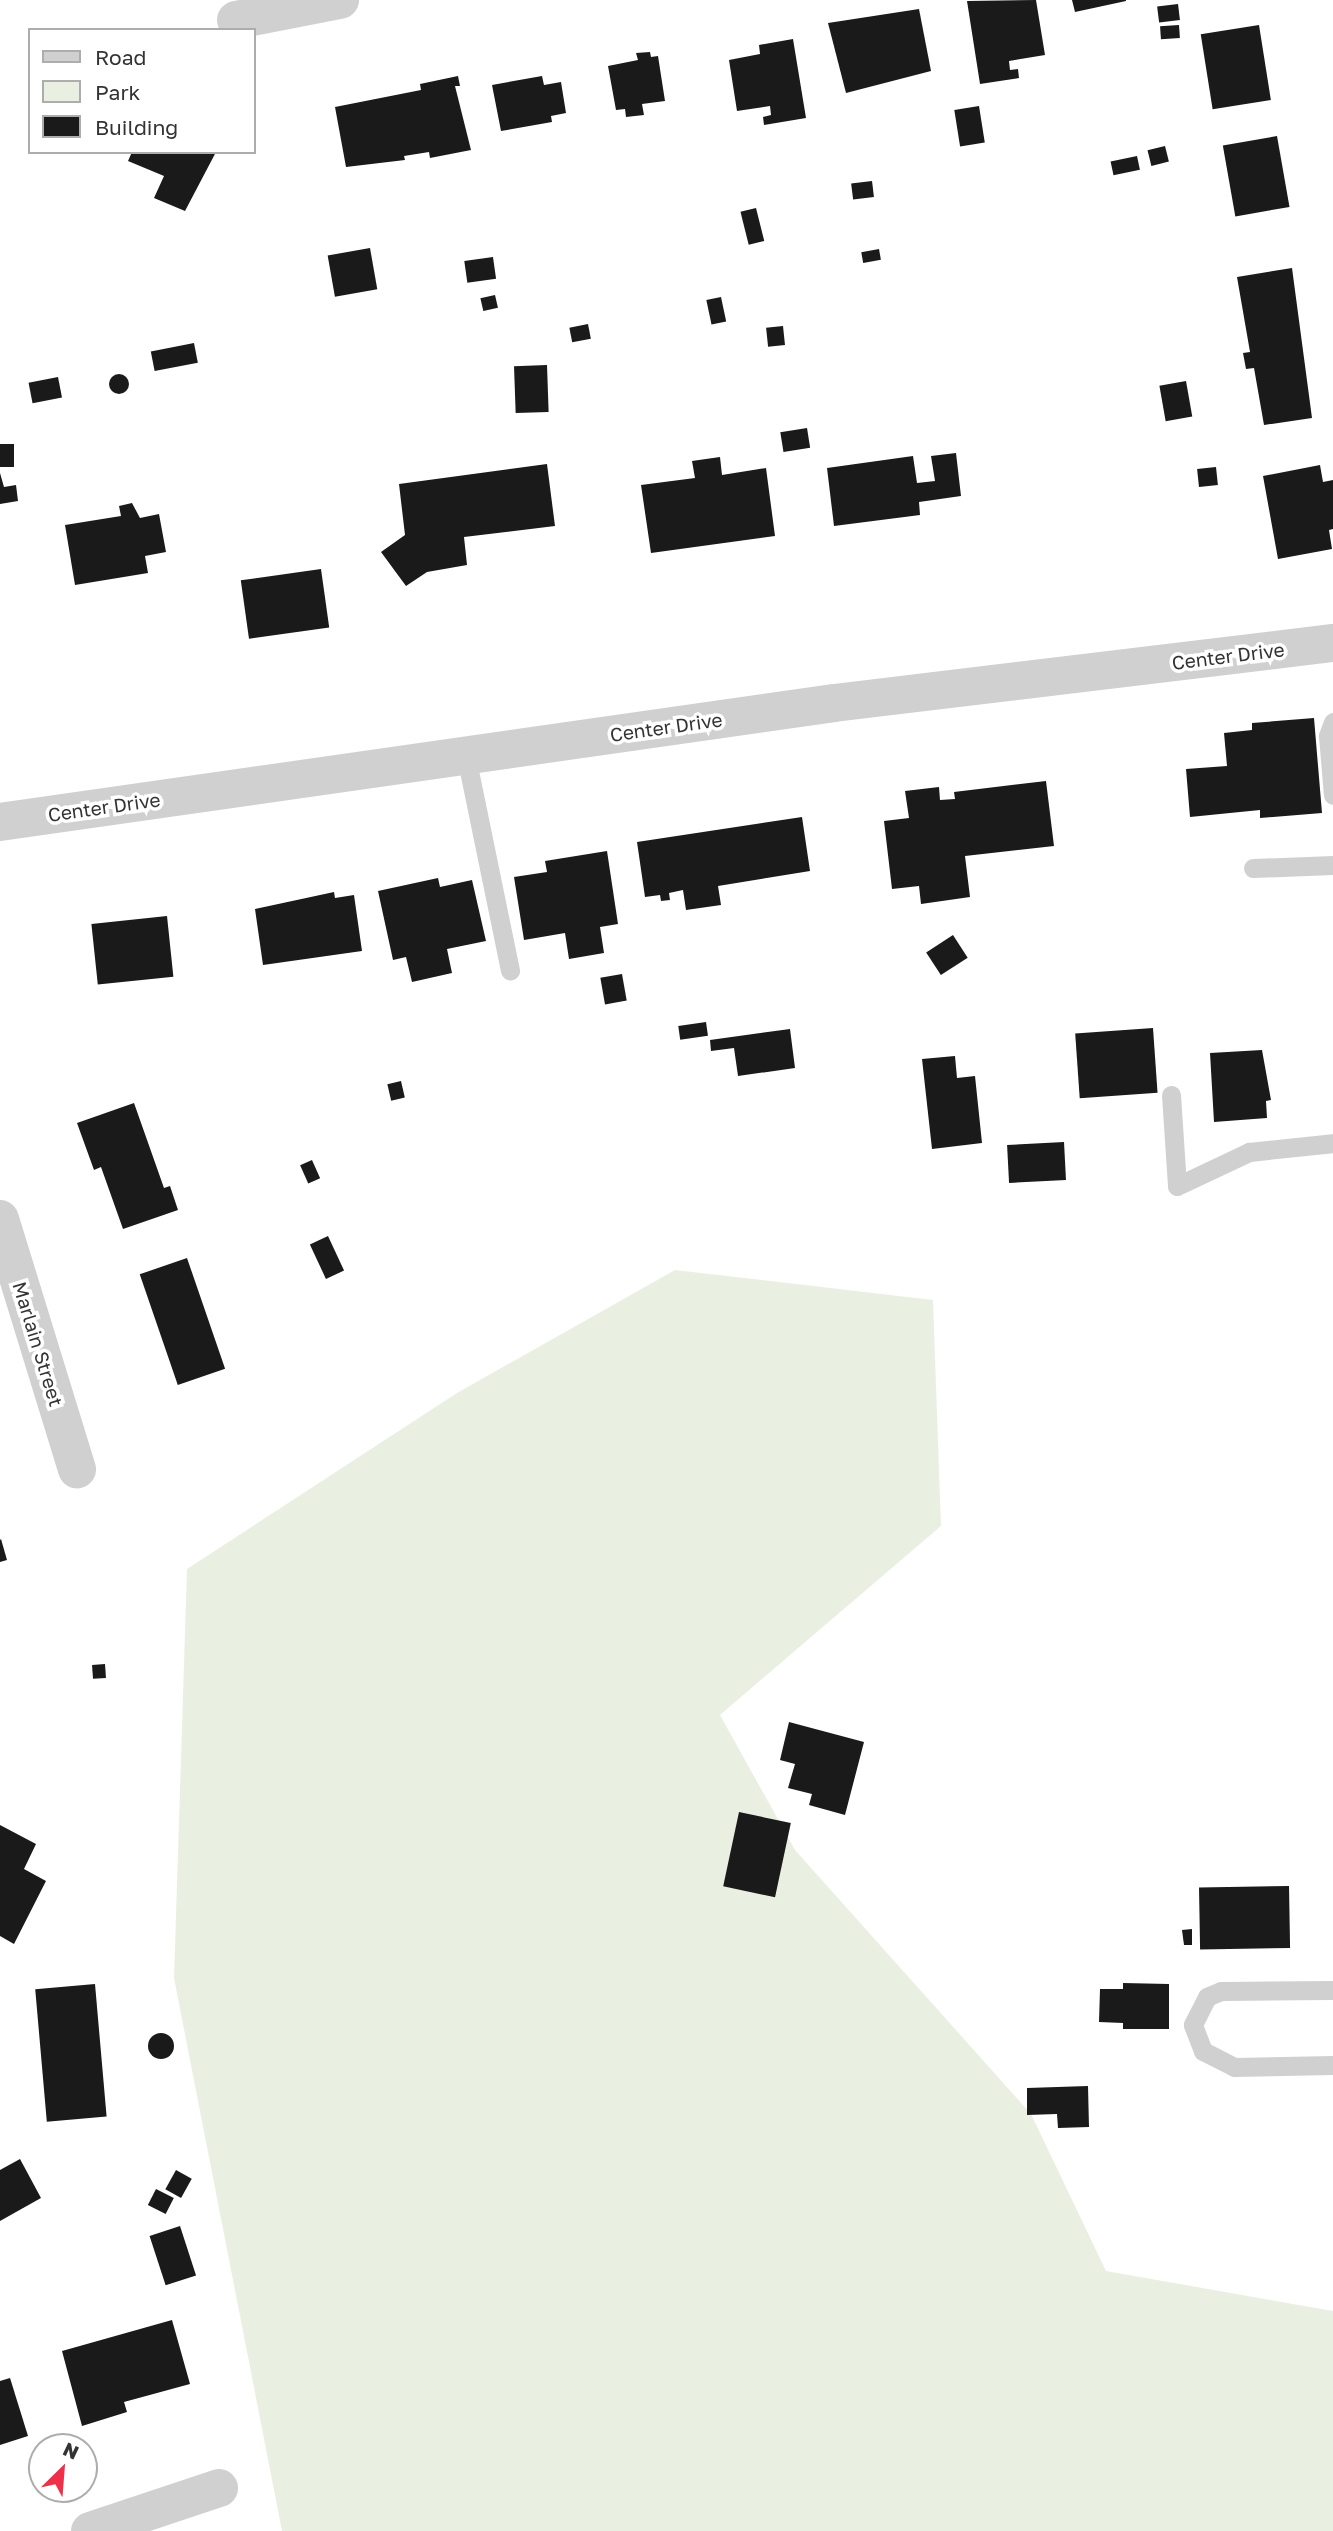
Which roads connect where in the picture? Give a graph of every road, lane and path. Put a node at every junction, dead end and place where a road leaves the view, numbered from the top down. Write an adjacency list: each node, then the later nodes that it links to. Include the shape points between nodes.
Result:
1 (340, 0): 2 (street)
2 (236, 20)
3 (1333, 643): 5 (street, Center Drive, via 834,703)
4 (1333, 722): 6 (lane, via 1328,736)
5 (466, 756): 7 (street, Center Drive); 10 (lane)
6 (1333, 795)
7 (0, 822)
8 (1333, 864): 9 (lane)
9 (1253, 868)
10 (510, 971)
11 (1171, 1095): 12 (lane, via 1177,1186 1249,1152)
12 (1333, 1143)
13 (0, 1219): 14 (street, Marlain Street)
14 (77, 1469)
15 (1333, 1990): 16 (lane, via 1221,1992 1207,1997 1193,2025 1203,2051 1234,2067)
16 (1333, 2065)
17 (219, 2488): 18 (street)
18 (90, 2531)

